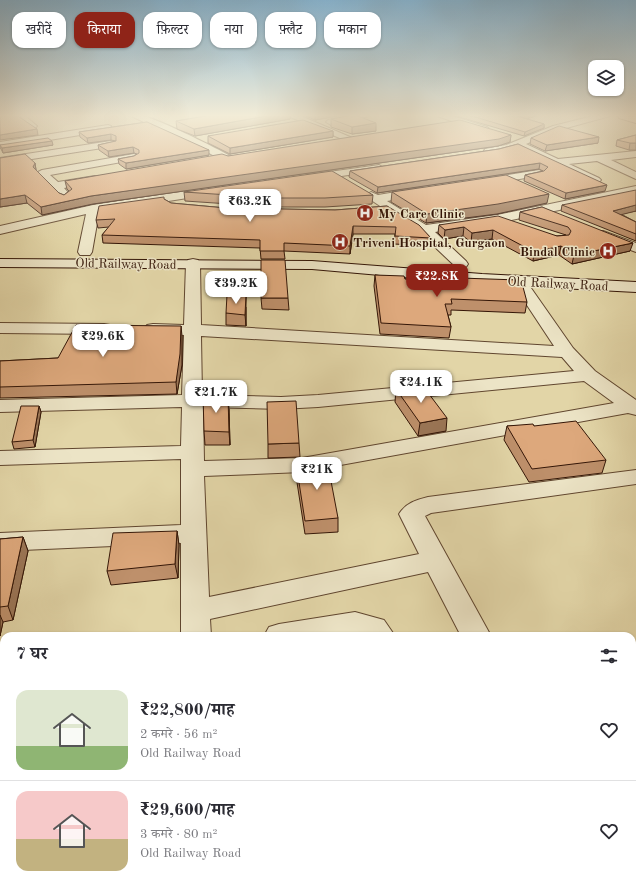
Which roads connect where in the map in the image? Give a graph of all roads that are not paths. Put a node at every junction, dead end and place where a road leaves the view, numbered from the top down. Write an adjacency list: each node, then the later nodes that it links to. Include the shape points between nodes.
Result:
1 (23, 157): 9 (street)
2 (131, 157): 23 (street, via 42,173)
3 (135, 157): 12 (street)
4 (231, 157): 7 (street)
5 (548, 157): 11 (street)
6 (603, 157): 8 (street)
7 (226, 158): 10 (street); 21 (street, via 270,182)
8 (598, 158): 11 (street); 16 (street)
9 (0, 161)
10 (203, 161)
11 (557, 162): 29 (street)
12 (147, 163)
13 (388, 166): 15 (street)
14 (539, 173): 19 (street)
15 (336, 174): 18 (street); 20 (street)
16 (636, 176)
17 (107, 177): 23 (street)
18 (297, 179)
19 (508, 179): 22 (street); 25 (street)
20 (349, 183)
21 (251, 185)
22 (469, 185)
23 (55, 186): 35 (street)
24 (228, 188): 31 (street)
25 (529, 189)
26 (636, 190): 29 (street)
27 (362, 191): 32 (street)
28 (430, 191): 32 (street)
29 (622, 193): 33 (street)
30 (543, 195): 33 (street)
31 (145, 201): 34 (street); 35 (street)
32 (372, 204): 40 (street, via 390,208)
33 (564, 205): 36 (street)
34 (190, 207)
35 (87, 210): 41 (street); 45 (street)
36 (543, 210): 37 (street); 38 (street)
37 (497, 219): 39 (street); 40 (street)
38 (564, 219)
39 (525, 228)
40 (424, 229): 48 (street)
41 (0, 230)
42 (593, 231): 43 (street)
43 (636, 248)
44 (0, 252): 45 (street, Old Railway Road)
45 (85, 252): 48 (street, Old Railway Road)
46 (0, 262): 47 (street, Old Railway Road)
47 (193, 263): 51 (street, Old Railway Road); 56 (street)
48 (461, 264): 51 (street, Old Railway Road)
49 (548, 268): 51 (street, Old Railway Road)
50 (608, 271): 52 (street, Old Railway Road)
51 (481, 272): 53 (street, Old Railway Road)
52 (636, 273)
53 (518, 281): 54 (street, Old Railway Road); 57 (street)
54 (636, 287)
55 (0, 328): 56 (street)
56 (193, 330): 57 (street); 59 (street)
57 (567, 352): 58 (street)
58 (588, 375): 59 (street, via 318,401); 61 (street)
59 (193, 401): 60 (street); 63 (street)
60 (0, 406)
61 (634, 408): 63 (street, via 302,465)
62 (0, 458): 63 (street)
63 (193, 460): 65 (street)
64 (636, 476): 67 (street, via 419,508 411,514)
65 (193, 533): 66 (street); 68 (street)
66 (0, 542)
67 (437, 560): 68 (street); 71 (street)
68 (196, 623)
69 (304, 632): 70 (street, via 355,624 374,628)
70 (377, 632)
71 (474, 632)

